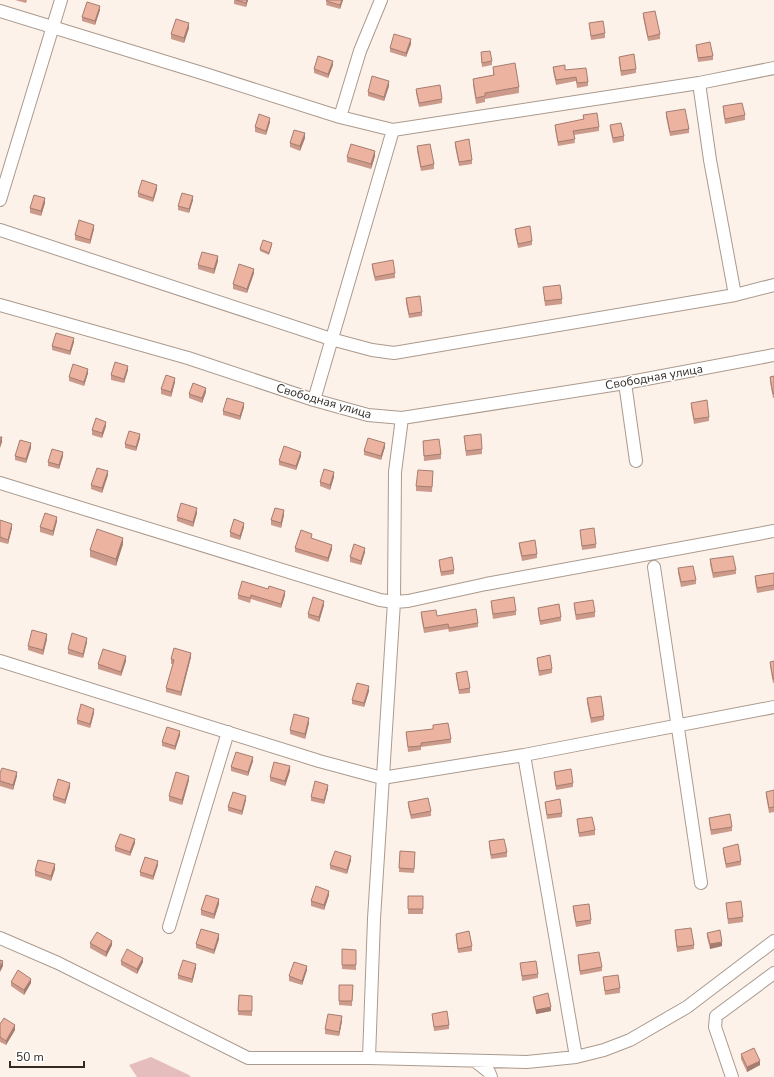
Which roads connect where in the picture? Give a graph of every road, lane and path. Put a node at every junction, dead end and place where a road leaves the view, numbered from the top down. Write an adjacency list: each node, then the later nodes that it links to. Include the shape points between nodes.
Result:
1 (61, 0): 4 (street)
2 (381, 0): 7 (street, via 360,51)
3 (0, 11): 4 (street)
4 (53, 27): 7 (street); 9 (street)
5 (774, 68): 6 (street)
6 (699, 83): 8 (street); 12 (street, via 710,160)
7 (340, 117): 8 (street)
8 (393, 130): 14 (street)
9 (0, 200)
10 (0, 230): 14 (street)
11 (774, 285): 12 (street)
12 (735, 295): 14 (street, via 394,353)
13 (0, 305): 17 (street, Свободная улица, via 188,358)
14 (331, 339): 17 (street)
15 (774, 355): 16 (street, Свободная улица)
16 (624, 383): 18 (street, Свободная улица); 19 (street)
17 (314, 400): 18 (street, Свободная улица, via 368,415)
18 (402, 418): 23 (street, via 395,472)
19 (636, 461)
20 (0, 483): 23 (street, via 372,598)
21 (774, 531): 23 (street)
22 (654, 567): 26 (street)
23 (394, 602): 29 (street)
24 (0, 661): 27 (street)
25 (774, 707): 26 (street)
26 (678, 726): 28 (street); 30 (street)
27 (228, 732): 29 (street); 31 (street)
28 (524, 755): 29 (street); 35 (street)
29 (382, 778): 36 (street)
30 (701, 883)
31 (169, 927)
32 (0, 938): 36 (street, via 58,963 248,1058)
33 (774, 941): 35 (street, via 687,1007 630,1040)
34 (774, 973): 39 (street, via 716,1016 715,1027)
35 (576, 1057): 37 (street, via 526,1062)
36 (370, 1058): 37 (street)
37 (475, 1061): 38 (street, via 489,1072)
38 (491, 1077)
39 (732, 1077)

